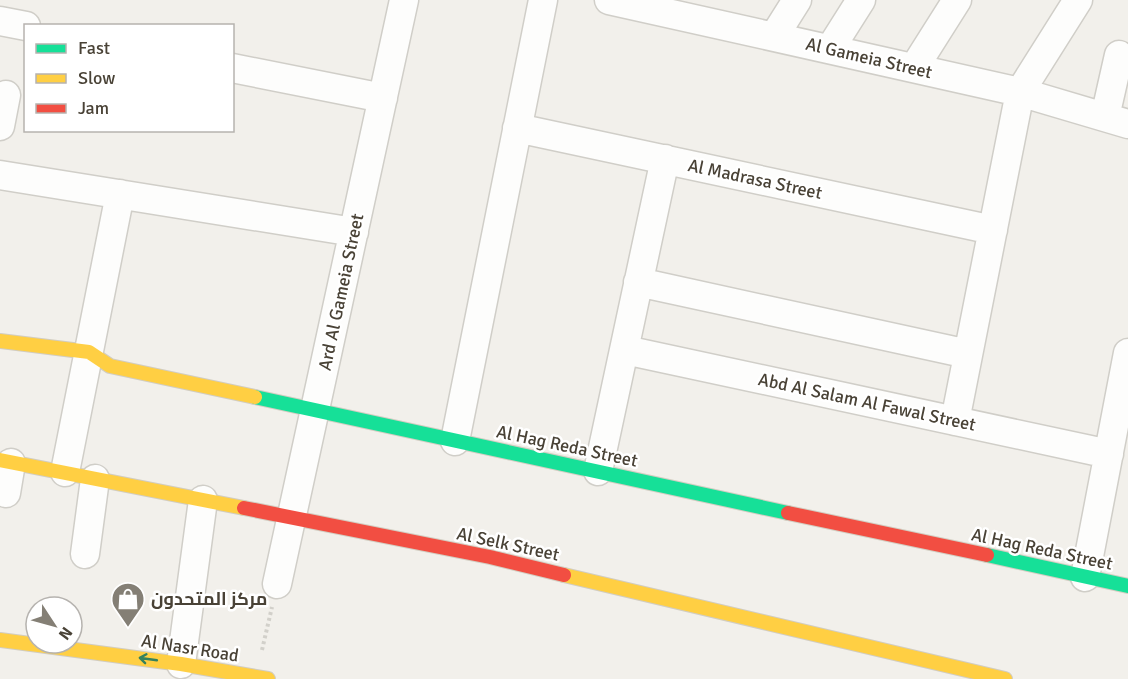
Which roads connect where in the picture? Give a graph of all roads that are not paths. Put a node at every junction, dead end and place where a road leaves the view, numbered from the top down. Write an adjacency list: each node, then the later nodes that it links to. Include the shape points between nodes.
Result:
1 (404, 0): 18 (street, Ard Al Gameia Street)
2 (543, 0): 21 (street)
3 (609, 0): 8 (street, Al Gameia Street)
4 (797, 0): 11 (street)
5 (861, 0): 12 (street)
6 (957, 0): 15 (street)
7 (1078, 0): 16 (street)
8 (693, 8): 11 (street, Al Gameia Street)
9 (0, 21): 10 (street)
10 (24, 27)
11 (775, 35): 12 (street, Al Gameia Street)
12 (830, 50): 15 (street, Al Gameia Street)
13 (1119, 55): 19 (street)
14 (234, 68): 18 (street)
15 (914, 68): 16 (street, Al Gameia Street)
16 (1020, 92): 19 (street, Al Gameia Street); 25 (street)
17 (6, 96): 20 (street)
18 (382, 98): 26 (street, Ard Al Gameia Street)
19 (1116, 121)
20 (0, 126)
21 (518, 128): 22 (street, Al Madrasa Street); 35 (street)
22 (665, 159): 25 (street, Al Madrasa Street); 27 (street)
23 (0, 175): 24 (street)
24 (120, 194): 26 (street); 30 (street)
25 (993, 230): 32 (street)
26 (354, 232): 33 (street, Ard Al Gameia Street)
27 (639, 282): 29 (street); 32 (street)
28 (0, 341): 30 (main road, Al Hag Reda Street)
29 (625, 350): 34 (street, Abd Al Salam Al Fawal Street); 38 (street)
30 (89, 352): 33 (main road, Al Hag Reda Street, via 110,366); 39 (street)
31 (1128, 353): 36 (street)
32 (968, 354): 34 (street)
33 (315, 410): 35 (main road, Al Hag Reda Street); 43 (street, Ard Al Gameia Street)
34 (955, 421): 36 (street, Abd Al Salam Al Fawal Street)
35 (455, 441): 38 (main road, Al Hag Reda Street)
36 (1108, 454): 45 (street)
37 (5, 461): 39 (main road, Al Selk Street); 41 (street)
38 (598, 471): 45 (main road, Al Hag Reda Street)
39 (65, 472): 40 (main road, Al Selk Street)
40 (95, 479): 42 (main road, Al Selk Street); 44 (street)
41 (6, 493)
42 (203, 500): 43 (main road, Al Selk Street); 49 (street)
43 (291, 518): 47 (street, Ard Al Gameia Street); 51 (main road, Al Selk Street, via 490,557)
44 (85, 554)
45 (1085, 577): 46 (main road, Al Hag Reda Street)
46 (1128, 586)
47 (274, 594)
48 (0, 640): 49 (main road, Al Nasr Road, one-way to 48)
49 (181, 664): 50 (main road, Al Nasr Road)
50 (262, 678)
51 (1005, 679)

